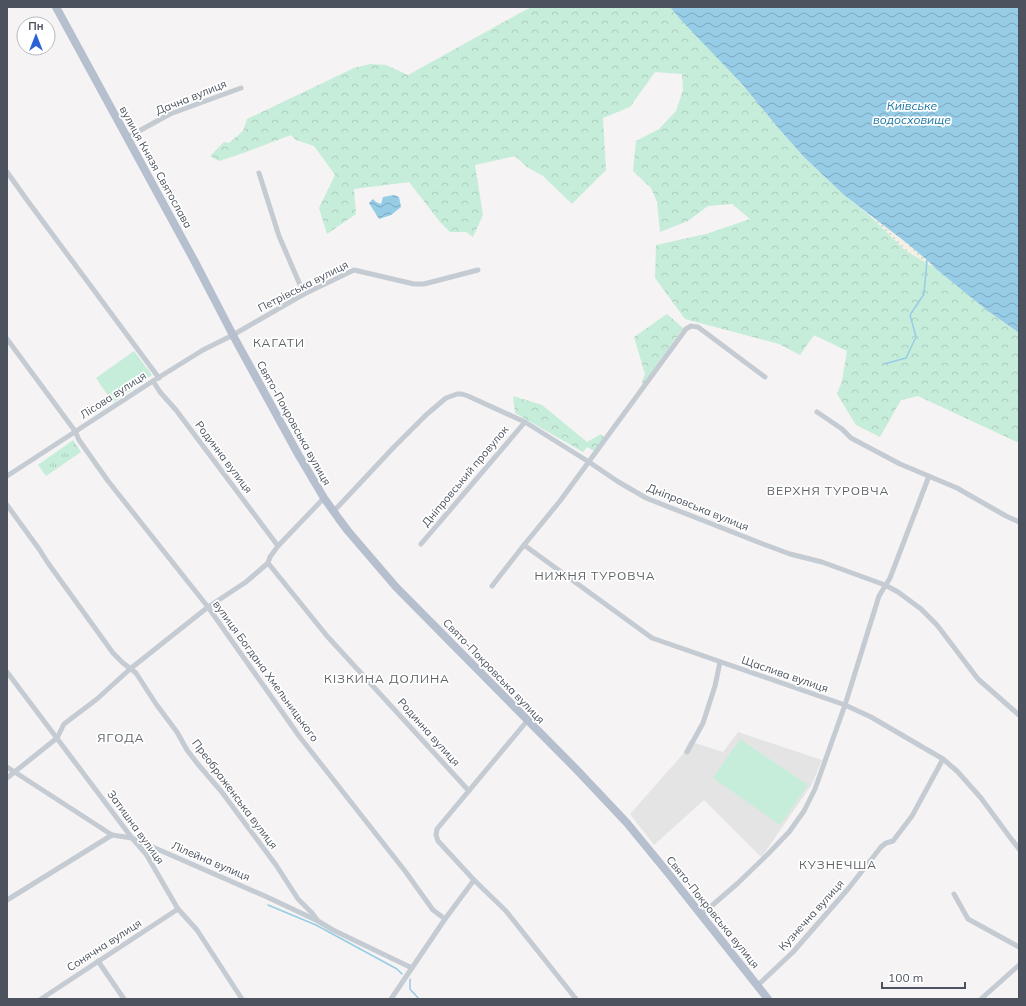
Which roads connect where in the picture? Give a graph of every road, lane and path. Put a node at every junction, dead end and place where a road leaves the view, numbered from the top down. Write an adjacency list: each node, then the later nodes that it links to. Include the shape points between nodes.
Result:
1 (56, 7): 3 (main road, вулиця Князя Святослава)
2 (241, 88): 3 (street, Дачна вулиця, via 170,114)
3 (128, 137): 8 (main road, вулиця Князя Святослава)
4 (7, 172): 11 (street)
5 (259, 173): 7 (street, via 279,236)
6 (478, 270): 7 (street, Петрівська вулиця, via 424,284 354,270)
7 (304, 294): 8 (street, Петрівська вулиця)
8 (234, 337): 11 (street, Лісова вулиця, via 203,350); 19 (main road, Свято-Покровська вулиця)
9 (7, 339): 15 (street, вулиця Богдана Хмельницького)
10 (765, 377): 16 (street, via 698,327 691,326 686,329)
11 (159, 378): 12 (street, Лісова вулиця)
12 (153, 381): 15 (street, Лісова вулиця); 25 (street, Родинна вулиця)
13 (817, 412): 18 (street, via 851,438)
14 (525, 422): 16 (street, Дніпровська вулиця); 21 (street, Дніпровська вулиця, via 462,394 446,398 393,448); 23 (street, Дніпровський провулок)
15 (76, 431): 17 (street, Лісова вулиця); 29 (street, вулиця Богдана Хмельницького, via 79,440 108,481)
16 (589, 462): 24 (street); 28 (street, Дніпровська вулиця, via 646,498 790,554 822,562)
17 (7, 476)
18 (929, 476): 22 (street, via 958,488); 28 (street)
19 (324, 498): 21 (main road, Свято-Покровська вулиця); 25 (street)
20 (7, 505): 31 (street, Преображенська вулиця, via 112,653)
21 (334, 511): 35 (main road, Свято-Покровська вулиця, via 396,587)
22 (1019, 522)
23 (421, 544)
24 (524, 545): 27 (street); 30 (street, Щаслива вулиця, via 652,638)
25 (278, 546): 26 (street)
26 (268, 563): 29 (street, via 246,582); 42 (street, Родинна вулиця, via 327,636)
27 (492, 586)
28 (885, 586): 33 (street, via 879,596); 34 (street, Дніпровська вулиця, via 921,609 937,625 978,679)
29 (208, 607): 31 (street); 51 (street, вулиця Богдана Хмельницького, via 299,736 433,910)
30 (720, 662): 33 (street, Щаслива вулиця); 37 (street, via 703,723)
31 (130, 669): 36 (street, via 64,724); 52 (street, Преображенська вулиця, via 136,673 197,763 276,865 298,899)
32 (7, 672): 36 (street, Затишна вулиця)
33 (845, 705): 38 (street, Щаслива вулиця, via 871,717); 50 (street, via 815,789 804,811 768,854)
34 (1019, 715)
35 (527, 721): 42 (street); 50 (main road, Свято-Покровська вулиця, via 626,823)
36 (56, 738): 40 (street); 44 (street, Затишна вулиця)
37 (687, 752)
38 (944, 760): 45 (street, Щаслива вулиця, via 981,798); 57 (street, Кузнечна вулиця, via 912,816 893,841 881,847 793,952)
39 (7, 767): 40 (street, Лілейна вулиця)
40 (15, 771): 41 (street); 43 (street, Лілейна вулиця)
41 (7, 778)
42 (469, 792): 46 (street, via 437,829 436,835 438,841)
43 (112, 835): 44 (street, Лілейна вулиця); 48 (street)
44 (132, 838): 49 (street, Затишна вулиця, via 146,854); 52 (street, Лілейна вулиця)
45 (1019, 849)
46 (474, 880): 51 (street); 62 (street, via 506,911)
47 (954, 894): 53 (street, via 968,919)
48 (7, 900)
49 (178, 909): 54 (street, Сонячна вулиця); 60 (street, Затишна вулиця, via 197,930)
50 (701, 915): 57 (main road, Свято-Покровська вулиця)
51 (445, 920): 56 (street)
52 (318, 921): 56 (street, Лілейна вулиця)
53 (1019, 947)
54 (98, 961): 58 (street, Сонячна вулиця); 59 (street)
55 (1019, 965): 64 (street)
56 (412, 968): 61 (street)
57 (758, 985): 63 (main road, Свято-Покровська вулиця)
58 (41, 999)
59 (124, 999)
60 (242, 999)
61 (391, 999)
62 (576, 999)
63 (768, 999)
64 (981, 999)

